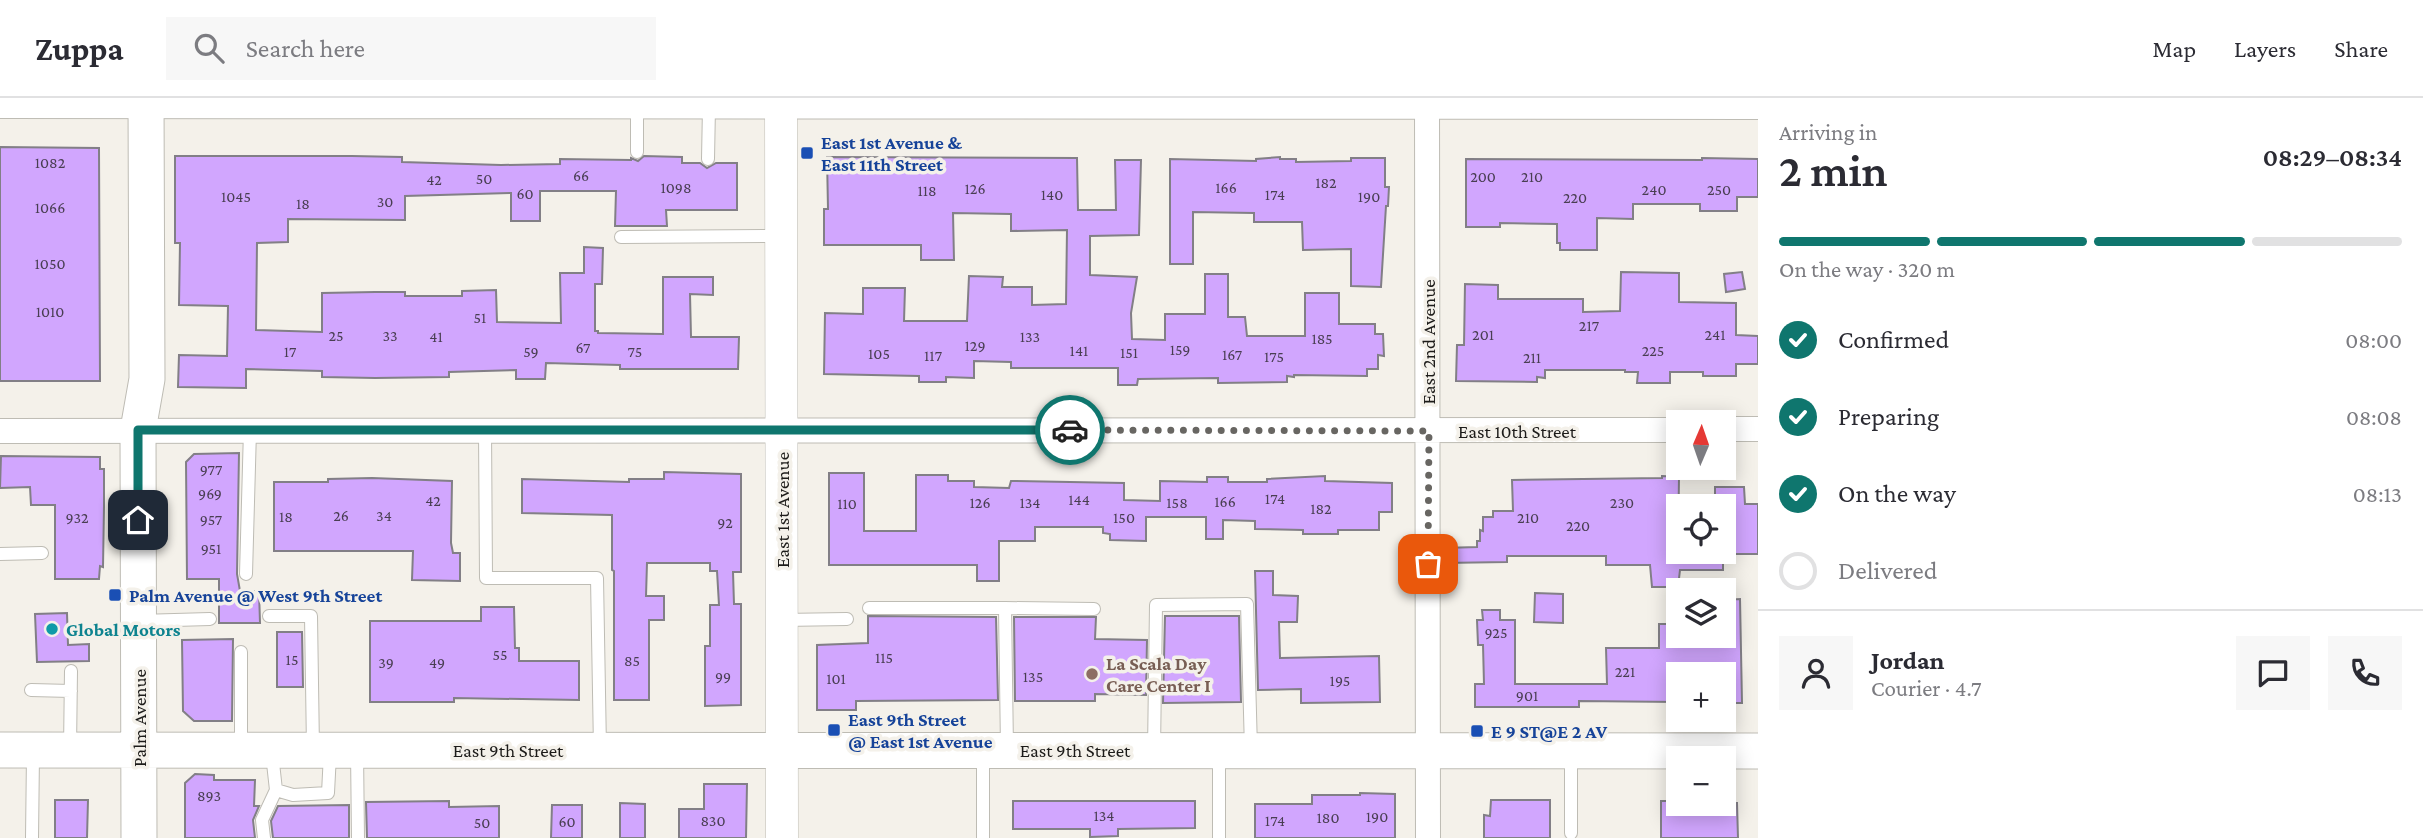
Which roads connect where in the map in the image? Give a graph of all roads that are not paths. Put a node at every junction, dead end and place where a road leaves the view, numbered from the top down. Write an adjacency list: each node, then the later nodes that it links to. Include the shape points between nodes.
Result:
1 (44, 102): 2 (street); 7 (street)
2 (136, 102): 4 (street); 19 (main road, Palm Avenue, via 147,379)
3 (568, 102): 4 (street); 8 (street)
4 (340, 103)
5 (781, 103): 6 (street); 9 (street); 13 (street, East 1st Avenue)
6 (1427, 103): 10 (street); 23 (street, East 2nd Avenue)
7 (0, 106)
8 (637, 107): 9 (street); 11 (lane)
9 (709, 107): 12 (lane)
10 (1758, 107)
11 (637, 152)
12 (708, 159)
13 (782, 236): 14 (lane); 16 (street, East 1st Avenue)
14 (621, 237)
15 (485, 429): 16 (street, East 10th Street); 20 (street, East 10th Street); 44 (lane, via 486,578 597,578)
16 (782, 429): 23 (street, East 10th Street); 33 (street, East 1st Avenue)
17 (1736, 429): 18 (street)
18 (1758, 429)
19 (138, 430): 20 (street, East 10th Street); 22 (street, East 10th Street); 34 (main road, Palm Avenue)
20 (250, 430): 26 (lane)
21 (1666, 430): 23 (street, East 10th Street)
22 (0, 431)
23 (1429, 431): 49 (street, East 2nd Avenue)
24 (41, 553): 25 (lane)
25 (0, 554)
26 (246, 574)
27 (869, 608): 28 (lane)
28 (1005, 608): 29 (lane); 46 (lane)
29 (1094, 609)
30 (270, 616): 43 (lane, via 311,617)
31 (210, 619): 34 (lane)
32 (847, 619): 33 (lane)
33 (781, 620): 45 (street, East 1st Avenue)
34 (139, 621): 41 (main road, Palm Avenue)
35 (241, 652): 42 (lane)
36 (71, 671): 38 (lane)
37 (31, 690): 38 (lane)
38 (71, 691): 40 (lane)
39 (17, 750): 40 (main road, East 9th Street); 54 (lane)
40 (70, 750): 41 (main road, East 9th Street)
41 (139, 750): 42 (main road, East 9th Street); 55 (main road, Palm Avenue)
42 (256, 750): 43 (main road, East 9th Street); 52 (lane)
43 (333, 750): 44 (main road, East 9th Street); 52 (lane, via 328,793 293,795); 57 (lane)
44 (600, 750): 45 (main road, East 9th Street)
45 (781, 750): 46 (main road, East 9th Street); 58 (street, East 1st Avenue)
46 (995, 750): 47 (main road, East 9th Street); 59 (lane)
47 (1154, 750): 48 (main road, East 9th Street); 48 (lane, via 1156,605 1247,604)
48 (1235, 750): 49 (main road, East 9th Street); 60 (lane)
49 (1428, 750): 50 (main road, East 9th Street); 61 (street, East 2nd Avenue)
50 (1571, 750): 51 (main road, East 9th Street); 53 (lane)
51 (1758, 751)
52 (276, 790): 56 (lane, via 262,820)
53 (1571, 833)
54 (32, 838)
55 (139, 838)
56 (264, 838)
57 (358, 838)
58 (782, 838)
59 (983, 838)
60 (1219, 838)
61 (1428, 838)

